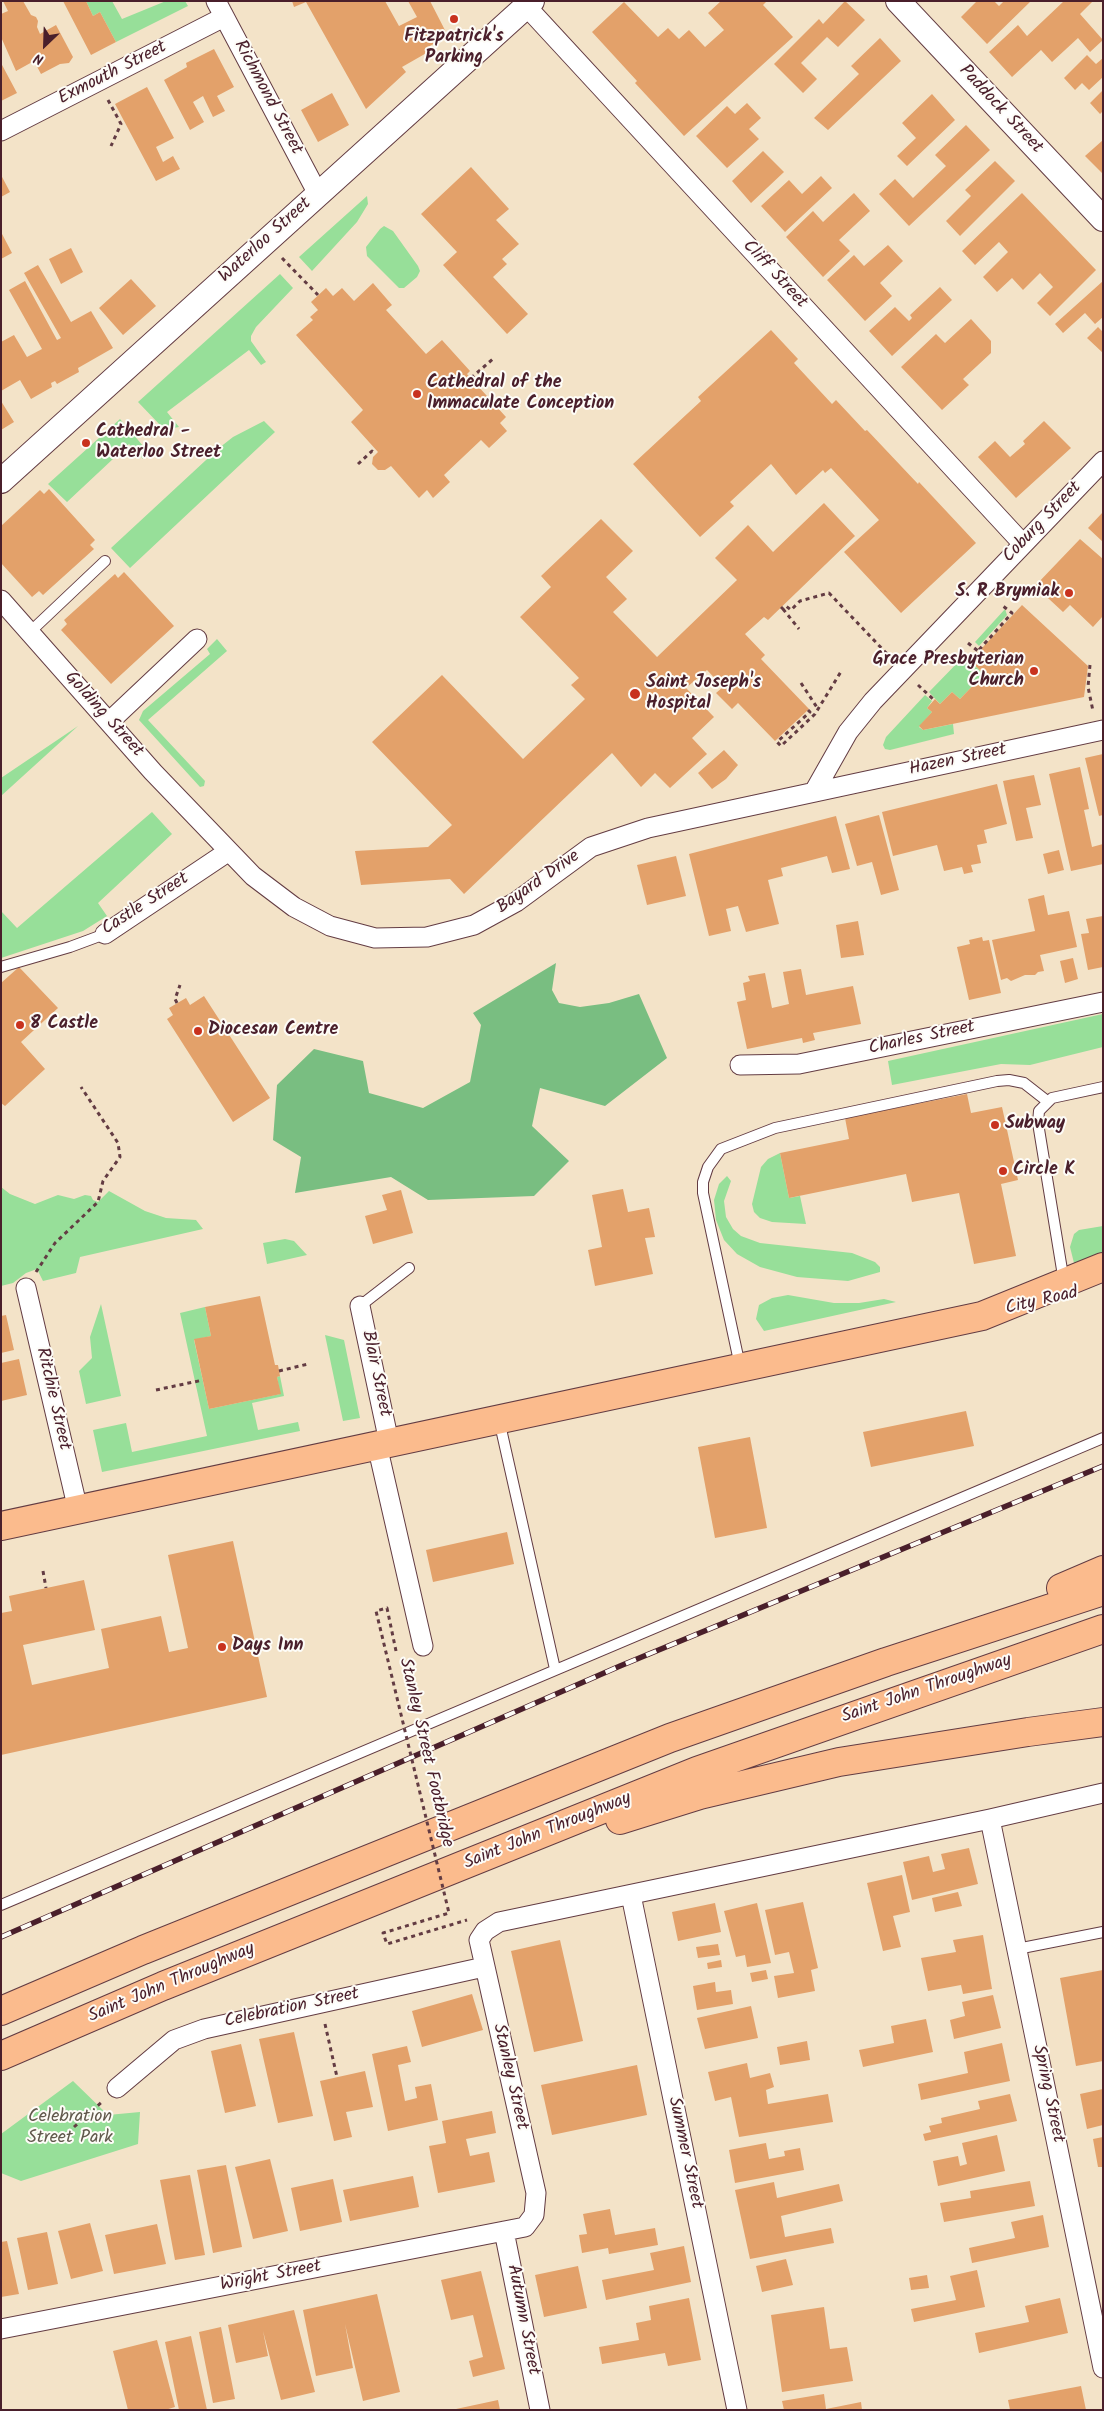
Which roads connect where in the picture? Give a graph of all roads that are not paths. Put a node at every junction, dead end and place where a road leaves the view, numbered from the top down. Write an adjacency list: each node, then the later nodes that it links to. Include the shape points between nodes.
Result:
1 (898, 1): 6 (street, Paddock Street)
2 (529, 4): 5 (street, Waterloo Street); 9 (street, Cliff Street)
3 (220, 9): 4 (street, Exmouth Street, via 98,82); 5 (street, Richmond Street)
4 (1, 132)
5 (318, 194): 8 (street, Waterloo Street)
6 (1103, 220)
7 (1103, 461): 9 (street, Coburg Street)
8 (1, 480)
9 (1022, 544): 16 (street, Coburg Street, via 848,732)
10 (105, 561): 12 (lane)
11 (1, 600): 12 (street, Golding Street)
12 (30, 632): 14 (street, Golding Street)
13 (197, 639): 14 (street)
14 (109, 722): 17 (street, Golding Street)
15 (1103, 730): 16 (street, Hazen Street)
16 (814, 792): 18 (street, Bayard Drive, via 648,828 604,841 580,854 516,902 474,926 427,937 375,938 330,926 294,907 253,876)
17 (207, 829): 18 (street, Bayard Drive)
18 (229, 851): 19 (street, Castle Street)
19 (105, 934): 20 (lane, Castle Street)
20 (1, 966)
21 (1103, 1002): 22 (street, Charles Street, via 799,1064)
22 (740, 1065)
23 (1103, 1087): 24 (lane)
24 (1047, 1101): 27 (lane, via 1038,1111 1038,1123); 32 (lane, via 1024,1083 1008,1080 775,1128 721,1149 708,1166 703,1193)
25 (1103, 1267): 27 (main road)
26 (409, 1268): 30 (lane)
27 (1064, 1283): 31 (main road)
28 (26, 1288): 36 (street, Ritchie Street)
29 (1103, 1288): 31 (main road, City Road)
30 (360, 1306): 35 (street, Blair Street)
31 (982, 1316): 32 (main road)
32 (740, 1367): 33 (main road)
33 (499, 1419): 35 (main road); 43 (lane)
34 (1103, 1438): 43 (lane)
35 (383, 1444): 36 (main road); 41 (street, Blair Street)
36 (78, 1510): 37 (main road)
37 (1, 1526)
38 (1103, 1570): 42 (main road)
39 (1103, 1591): 42 (main road)
40 (1103, 1629): 47 (main road, Saint John Throughway, via 697,1771)
41 (423, 1646)
42 (886, 1662): 53 (main road, via 670,1738 152,1946)
43 (555, 1669): 49 (lane)
44 (1103, 1722): 47 (main road, via 839,1762 757,1780 700,1794)
45 (1103, 1793): 46 (street)
46 (990, 1819): 48 (street); 51 (street, Spring Street)
47 (421, 1884): 54 (main road, Saint John Throughway, via 164,1986)
48 (631, 1895): 52 (street, Stanley Street, via 499,1922 482,1935); 61 (street, Summer Street)
49 (1, 1905)
50 (1103, 1932): 51 (lane)
51 (1017, 1949): 59 (street, Spring Street)
52 (484, 1967): 55 (street, Celebration Street, via 204,2029 174,2040); 56 (street, Stanley Street, via 536,2193)
53 (1, 2011)
54 (1, 2056)
55 (117, 2088)
56 (534, 2215): 57 (street, Wright Street, via 525,2227)
57 (504, 2231): 58 (street, Wright Street); 60 (street, Autumn Street)
58 (1, 2329)
59 (1103, 2368)
60 (540, 2410)
61 (737, 2410)

